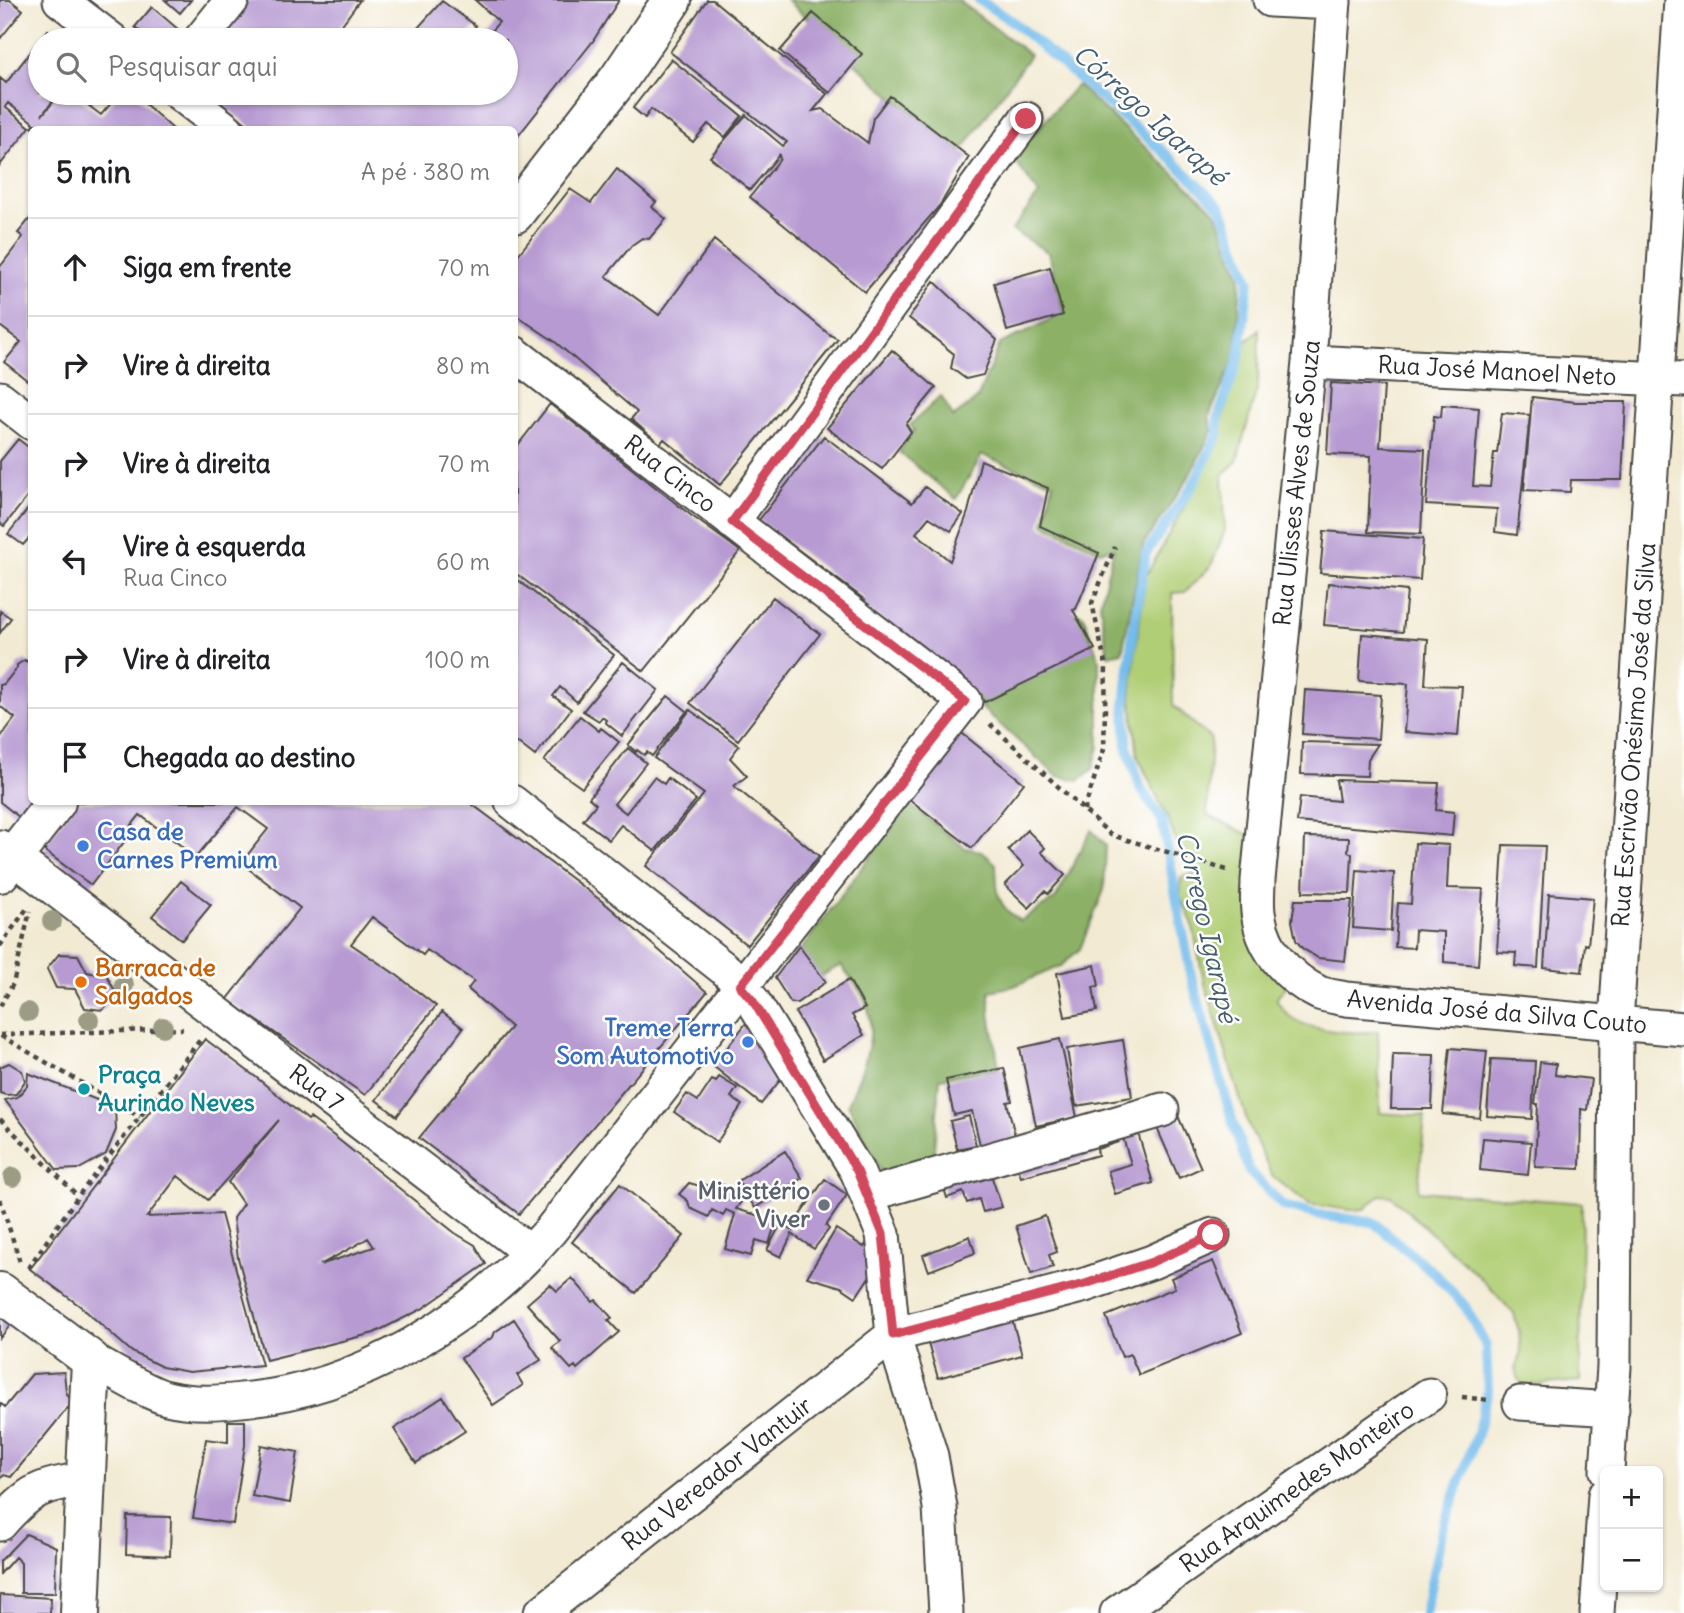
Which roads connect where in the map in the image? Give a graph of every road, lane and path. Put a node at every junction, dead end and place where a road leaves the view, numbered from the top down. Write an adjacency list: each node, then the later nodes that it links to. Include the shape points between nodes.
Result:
1 (60, 0): 7 (street)
2 (232, 0): 8 (street)
3 (672, 0): 12 (street, via 618,80)
4 (1270, 0): 6 (street)
5 (1681, 0): 15 (street, Rua Escrivão Onésimo José da Silva)
6 (1334, 1): 14 (street, Rua Ulisses Alves de Souza)
7 (96, 28)
8 (210, 28)
9 (194, 105): 11 (street)
10 (1026, 119): 18 (street)
11 (221, 126)
12 (518, 209)
13 (518, 356): 18 (street, Rua Cinco)
14 (1310, 362): 15 (street, Rua José Manoel Neto); 27 (street, Rua Ulisses Alves de Souza, via 1258,880 1259,918)
15 (1671, 379): 30 (street, Rua Escrivão Onésimo José da Silva)
16 (0, 398): 17 (street)
17 (28, 420)
18 (732, 522): 20 (street, Rua Cinco)
19 (1115, 547): 23 (path, via 1092,603 1106,667 1104,749)
20 (965, 701): 23 (path); 28 (street)
21 (53, 805): 24 (street)
22 (516, 805): 28 (street, via 727,971)
23 (1084, 810): 25 (path, via 1111,835)
24 (4, 859): 42 (street, Rua 7)
25 (1223, 869)
26 (0, 946): 29 (path, via 33,899 13,984)
27 (1279, 961): 30 (street, Avenida José da Silva Couto, via 1295,979 1321,994 1346,999)
28 (740, 986): 38 (street, via 857,1171); 42 (street)
29 (0, 1006)
30 (1616, 1023): 32 (street, Avenida José da Silva Couto); 48 (street, Rua Escrivão Onésimo José da Silva)
31 (195, 1029): 33 (path)
32 (1684, 1029)
33 (0, 1035): 36 (path)
34 (200, 1040): 36 (path)
35 (1162, 1110): 38 (street)
36 (140, 1117): 39 (path)
37 (0, 1119): 39 (path)
38 (867, 1195): 44 (street, via 883,1234)
39 (78, 1196): 40 (path, via 24,1274)
40 (0, 1199)
41 (1213, 1235): 44 (street, via 1085,1284)
42 (531, 1253): 45 (street, via 472,1304 396,1352 332,1381 270,1398 211,1403 165,1397)
43 (0, 1292): 45 (street)
44 (893, 1335): 54 (street, Rua Vereador Vantuir); 55 (street, via 931,1456 940,1507)
45 (91, 1360): 50 (street)
46 (1429, 1395): 47 (path, Rua Arquimedes Monteiro); 56 (street, Rua Arquimedes Monteiro)
47 (1520, 1403): 48 (street)
48 (1612, 1409): 49 (street, Rua Escrivão Onésimo José da Silva)
49 (1607, 1466)
50 (85, 1480): 51 (street, via 37,1489); 53 (street)
51 (0, 1524)
52 (1603, 1529): 57 (street)
53 (80, 1613)
54 (541, 1613)
55 (946, 1613)
56 (1117, 1613)
57 (1597, 1613)

